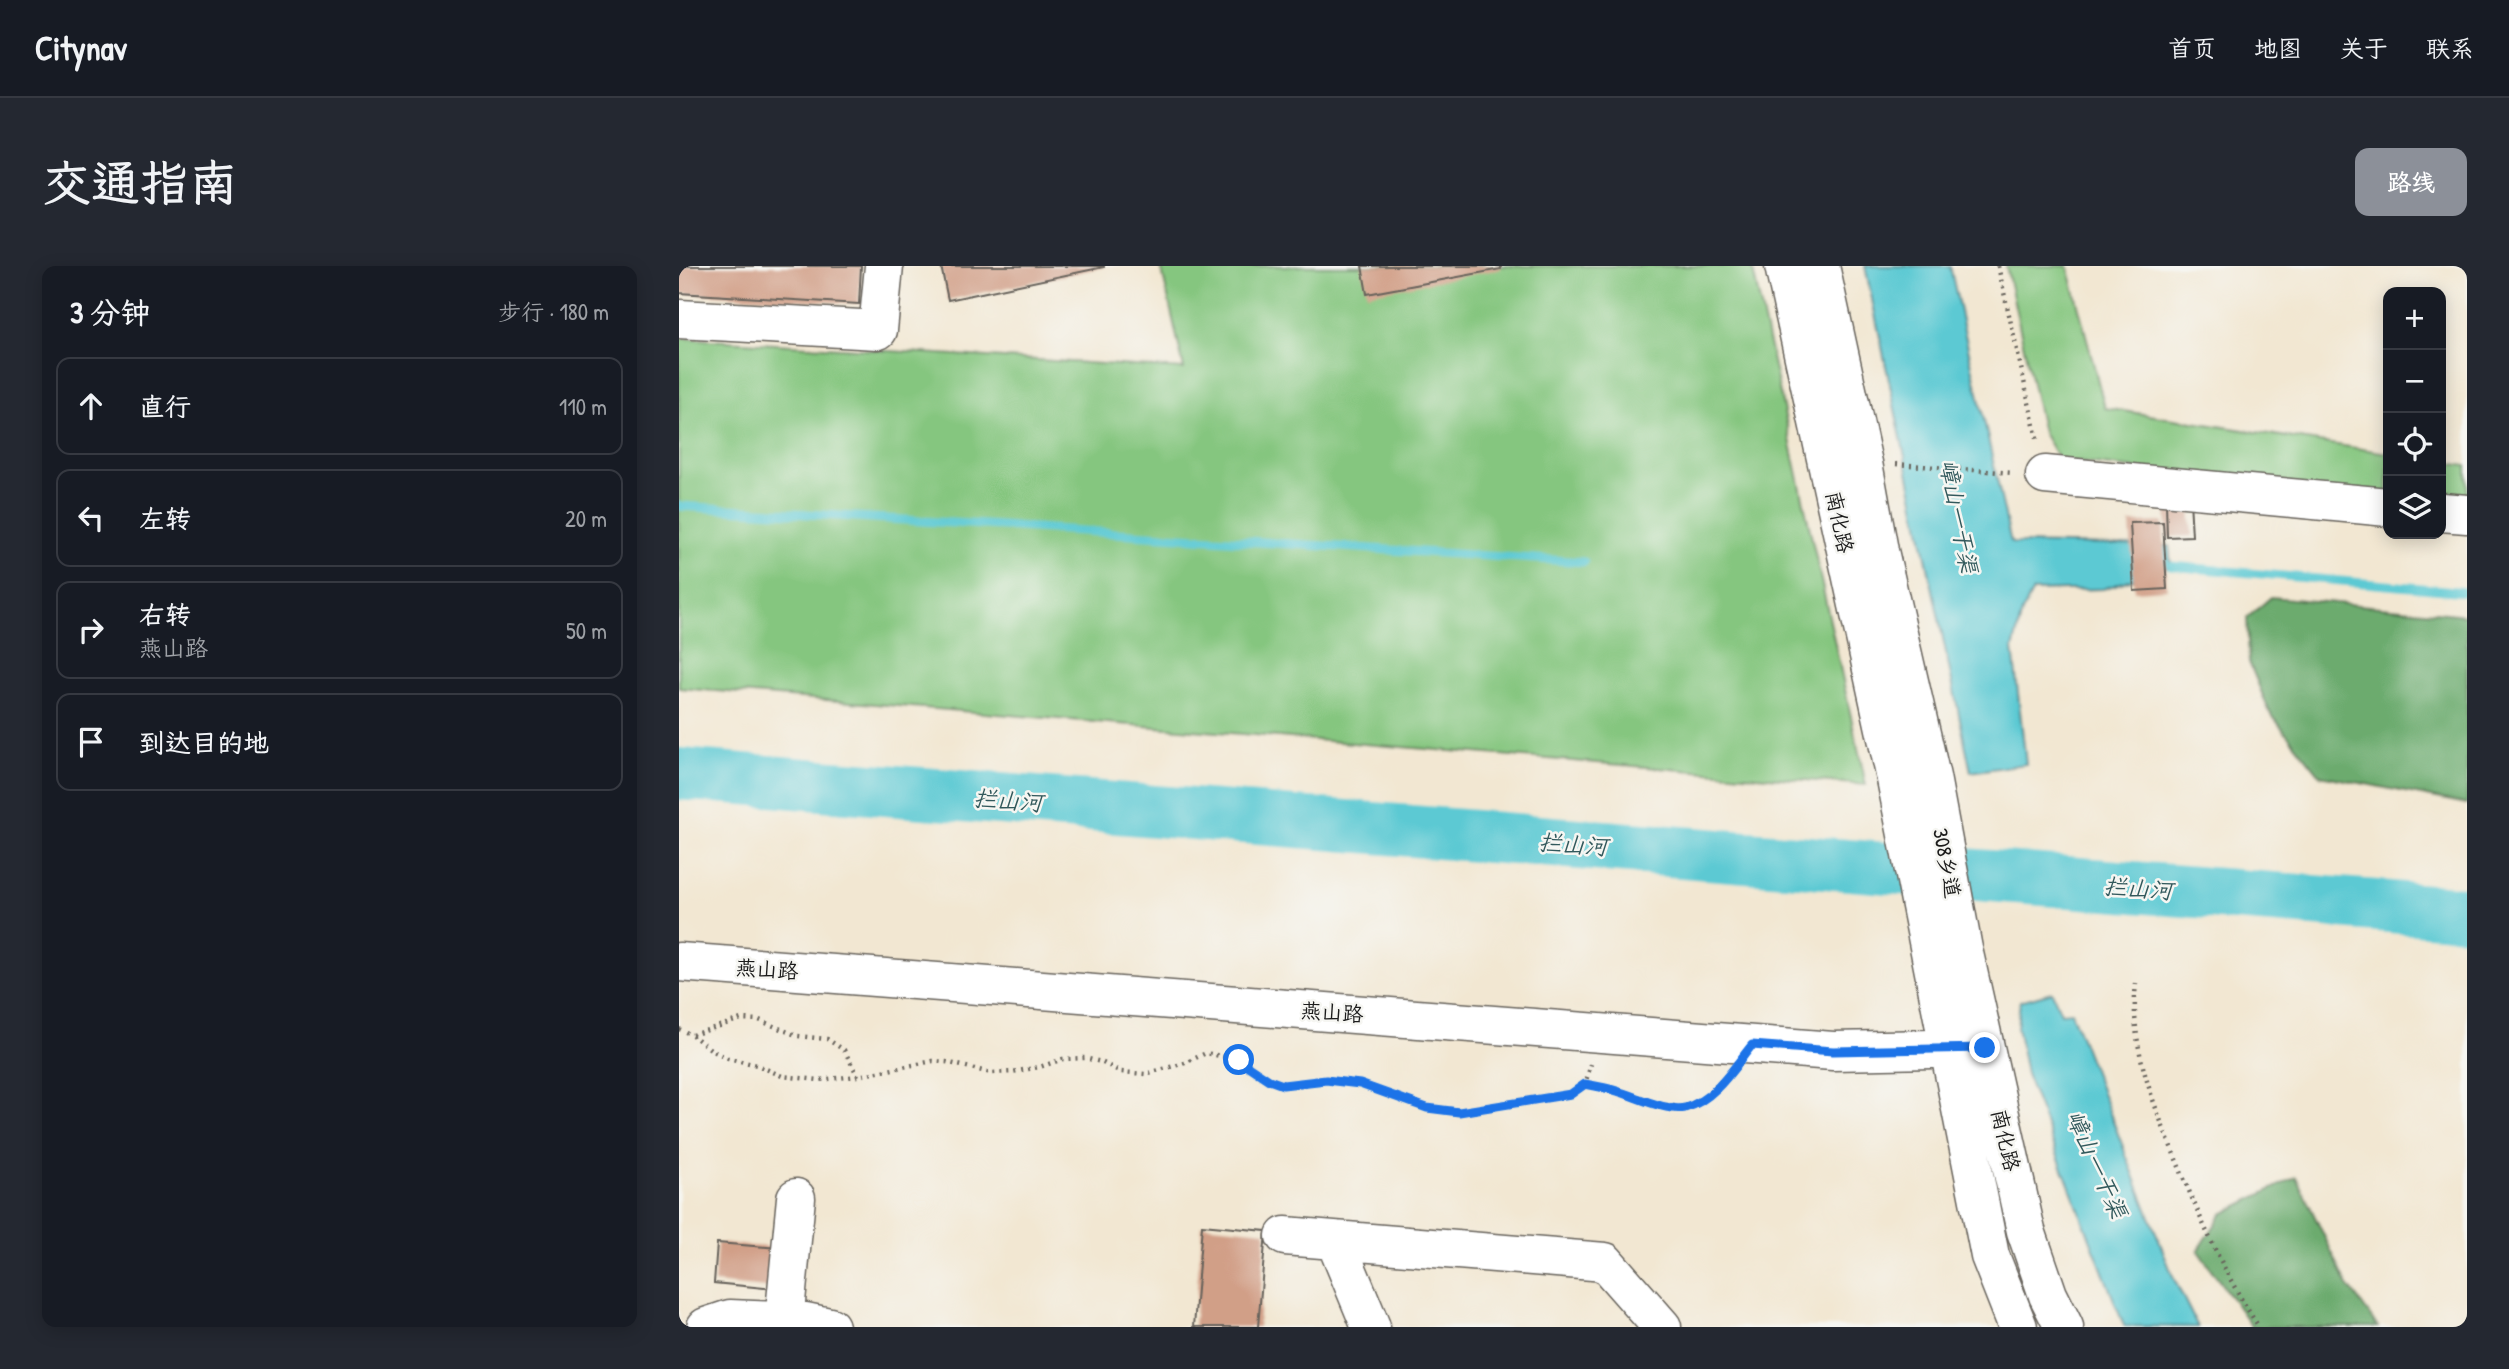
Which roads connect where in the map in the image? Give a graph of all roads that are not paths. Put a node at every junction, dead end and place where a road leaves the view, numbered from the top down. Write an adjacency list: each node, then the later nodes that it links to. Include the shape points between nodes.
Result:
1 (884, 266): 4 (main road, via 878,330)
2 (1784, 266): 9 (main road, 南化路)
3 (1820, 266): 9 (main road, 南化路, via 1863,463)
4 (679, 320)
5 (2031, 474): 6 (main road)
6 (2383, 507)
7 (2446, 512): 8 (main road)
8 (2467, 514)
9 (1914, 778): 10 (main road, 308乡道)
10 (1946, 949): 12 (main road, 南化路); 13 (main road, 南化路)
11 (679, 962): 13 (main road, 燕山路, via 1833,1051)
12 (1985, 1048): 13 (main road, 燕山路); 23 (main road, 南化路, via 2026,1231)
13 (1948, 1049): 22 (main road, 南化路, via 1990,1256)
14 (796, 1198): 17 (main road)
15 (1285, 1236): 16 (main road)
16 (1335, 1240): 20 (main road); 21 (main road, via 1605,1262)
17 (784, 1322): 18 (main road, via 730,1319); 19 (main road)
18 (706, 1327)
19 (829, 1327)
20 (1371, 1327)
21 (1662, 1327)
22 (2018, 1327)
23 (2064, 1327)

